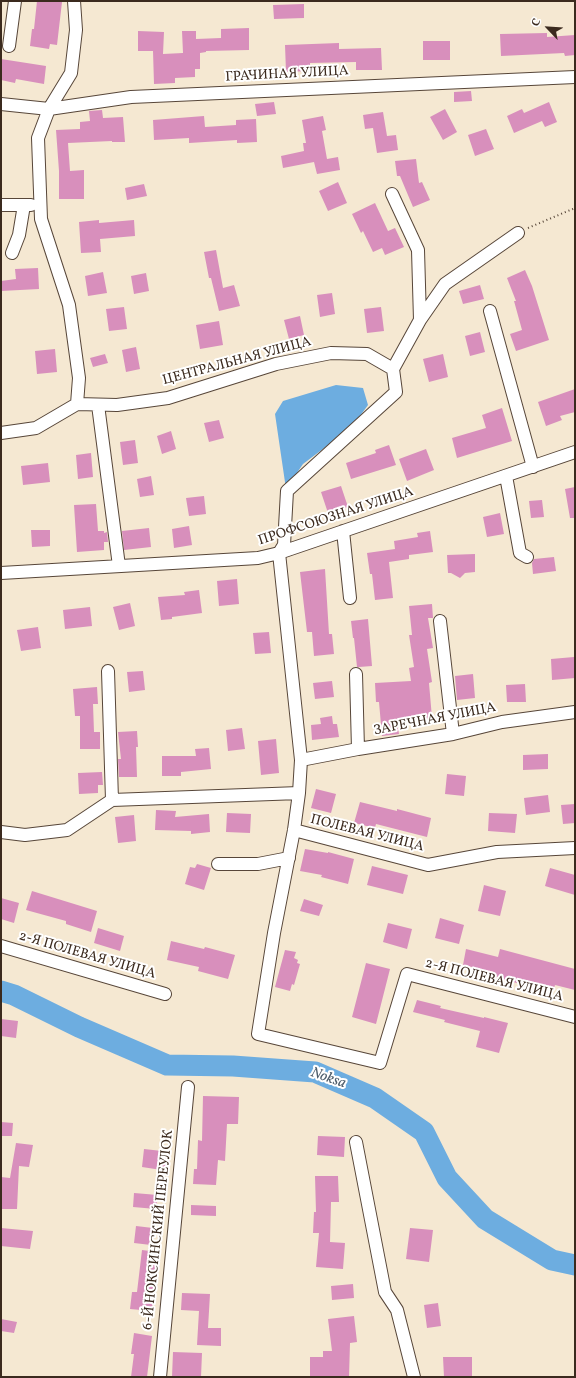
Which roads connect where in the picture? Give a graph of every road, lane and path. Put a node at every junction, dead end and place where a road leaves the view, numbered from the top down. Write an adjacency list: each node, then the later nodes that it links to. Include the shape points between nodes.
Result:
1 (15, 1): 3 (street)
2 (74, 1): 6 (street, via 76,30 71,73)
3 (9, 46)
4 (575, 78): 6 (street, ГРАЧИНАЯ УЛИЦА, via 131,97)
5 (1, 104): 6 (street, ГРАЧИНАЯ УЛИЦА)
6 (49, 109): 8 (street, via 38,138)
7 (392, 194): 15 (street, via 418,250)
8 (40, 204): 10 (street); 17 (street, via 41,219 69,305 79,378)
9 (1, 205): 10 (street)
10 (24, 205): 13 (street, via 19,235)
11 (575, 208): 12 (path)
12 (518, 233): 15 (street, via 444,284)
13 (12, 253)
14 (490, 311): 21 (street)
15 (420, 320): 16 (street)
16 (393, 369): 18 (street, ЦЕНТРАЛЬНАЯ УЛИЦА, via 367,354 331,353 276,364 168,398); 24 (street, via 396,392 286,490 284,545)
17 (77, 404): 18 (street, ЦЕНТРАЛЬНАЯ УЛИЦА); 19 (street, via 36,428)
18 (98, 405): 26 (street)
19 (1, 433)
20 (575, 452): 21 (street, ПРОФСОЮЗНАЯ УЛИЦА)
21 (533, 467): 22 (street, ПРОФСОЮЗНАЯ УЛИЦА)
22 (506, 476): 23 (street, ПРОФСОЮЗНАЯ УЛИЦА); 25 (street, via 520,553)
23 (343, 531): 24 (street, ПРОФСОЮЗНАЯ УЛИЦА); 28 (street)
24 (279, 553): 26 (street, ПРОФСОЮЗНАЯ УЛИЦА, via 258,558); 35 (street)
25 (528, 557)
26 (119, 566): 27 (street, ПРОФСОЮЗНАЯ УЛИЦА)
27 (1, 573)
28 (350, 598)
29 (440, 621): 33 (street)
30 (108, 671): 37 (street)
31 (356, 674): 34 (street)
32 (575, 712): 33 (street, ЗАРЕЧНАЯ УЛИЦА, via 502,722)
33 (453, 734): 34 (street, ЗАРЕЧНАЯ УЛИЦА)
34 (358, 749): 35 (street, ЗАРЕЧНАЯ УЛИЦА)
35 (301, 760): 36 (street)
36 (299, 793): 37 (street); 38 (street)
37 (112, 800): 39 (street, via 67,830 25,835)
38 (294, 830): 40 (street, ПОЛЕВАЯ УЛИЦА, via 428,865 497,852); 41 (street)
39 (1, 832)
40 (575, 848)
41 (289, 858): 42 (street, via 258,864); 45 (street, 2-Я ПОЛЕВАЯ УЛИЦА, via 258,1034 380,1062 407,974)
42 (218, 864)
43 (1, 946): 44 (street, 2-Я ПОЛЕВАЯ УЛИЦА)
44 (164, 994)
45 (575, 1017)
46 (188, 1087): 48 (street, 6-Й НОКСИНСКИЙ ПЕРЕУЛОК)
47 (356, 1142): 49 (street, via 385,1292 397,1310)
48 (160, 1377)
49 (414, 1377)

